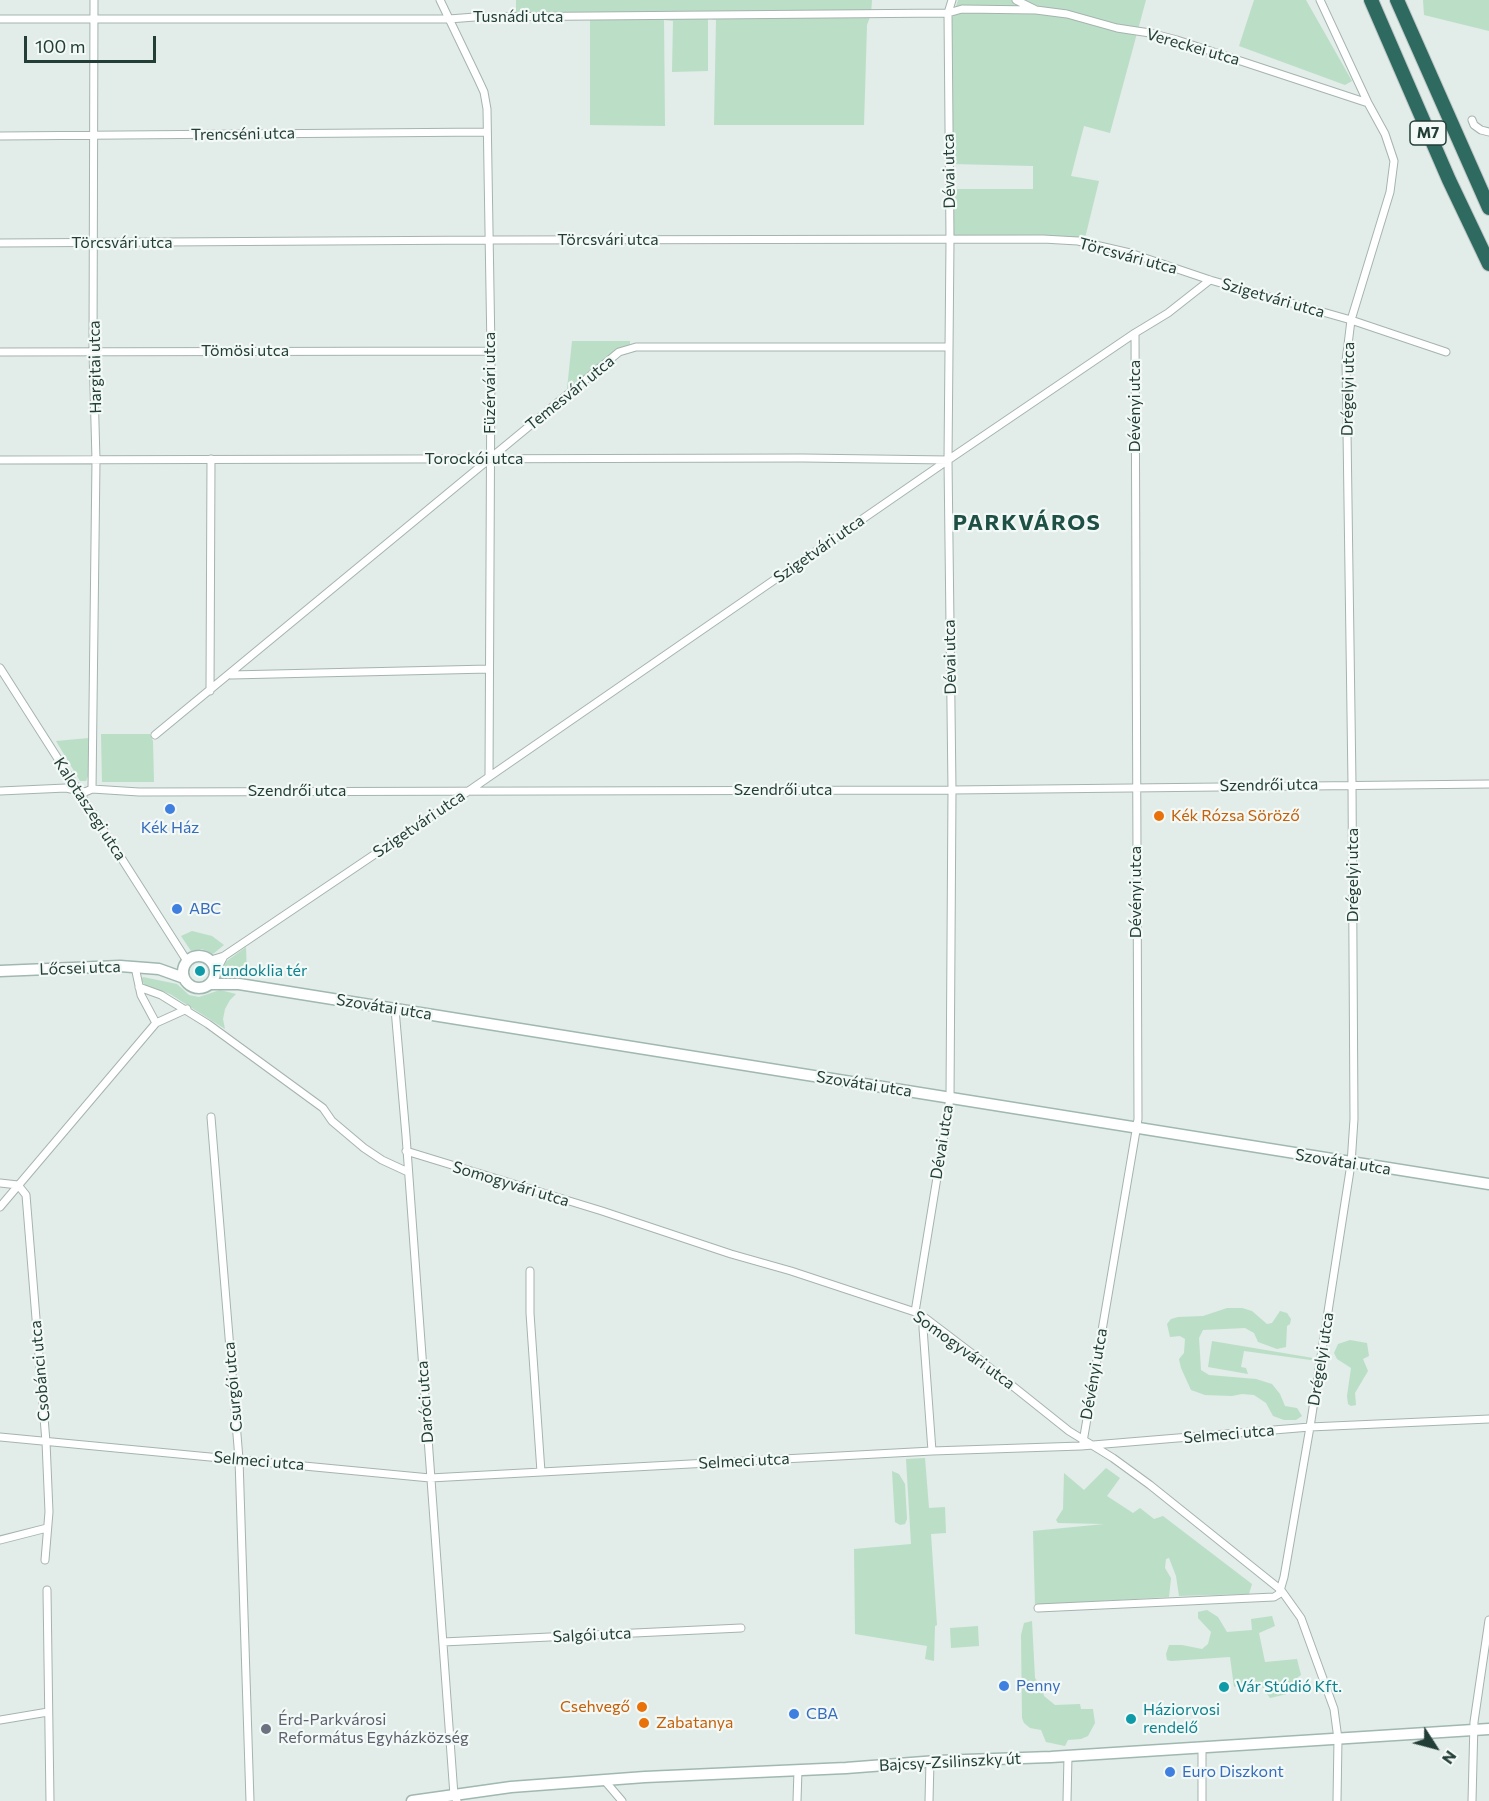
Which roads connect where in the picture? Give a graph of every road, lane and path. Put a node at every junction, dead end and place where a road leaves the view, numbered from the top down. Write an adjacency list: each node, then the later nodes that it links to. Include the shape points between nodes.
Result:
1 (94, 0): 11 (street, Hargitai utca)
2 (440, 0): 12 (street, Füzérvári utca)
3 (952, 0): 9 (street, Dévai utca)
4 (1016, 0): 8 (street, Vereckei utca)
5 (1320, 0): 13 (street)
6 (1371, 0): 24 (highway, M7)
7 (1397, 0): 19 (highway, M7)
8 (1036, 10): 9 (street, Tusnádi utca, via 962,9); 13 (street, Vereckei utca, via 1159,35)
9 (948, 13): 12 (street, Tusnádi utca); 21 (street, Dévai utca)
10 (0, 19): 11 (street, Tusnádi utca)
11 (95, 19): 12 (street, Tusnádi utca); 18 (street, Hargitai utca)
12 (449, 19): 15 (street, Füzérvári utca, via 484,92)
13 (1368, 103): 26 (street, Drégelyi utca, via 1394,161 1390,192)
14 (1472, 120): 16 (street)
15 (487, 132): 18 (street, Trencséni utca); 20 (street, Füzérvári utca)
16 (1489, 132)
17 (0, 136): 18 (street, Trencséni utca)
18 (94, 136): 23 (street, Hargitai utca)
19 (1489, 208)
20 (489, 240): 21 (street, Törcsvári utca); 23 (street, Törcsvári utca); 30 (street, Füzérvári utca)
21 (950, 240): 25 (street, Törcsvári utca, via 1078,241 1130,253); 28 (street, Dévai utca)
22 (0, 243): 23 (street, Törcsvári utca)
23 (94, 243): 29 (street, Hargitai utca)
24 (1489, 264)
25 (1210, 280): 26 (street, Szigetvári utca); 27 (street, Szigetvári utca)
26 (1351, 320): 32 (street, Szigetvári utca); 44 (street, Drégelyi utca, via 1346,361)
27 (1135, 333): 37 (street, Szigetvári utca); 46 (street, Dévényi utca)
28 (949, 347): 34 (street, Temesvári utca, via 636,347 612,357); 37 (street, Dévai utca)
29 (93, 351): 30 (street, Tömösi utca); 31 (street, Tömösi utca); 36 (street, Hargitai utca)
30 (491, 351): 34 (street, Füzérvári utca)
31 (0, 352)
32 (1446, 352)
33 (211, 459): 34 (street, Torockói utca); 36 (street, Torockói utca); 41 (street)
34 (489, 459): 37 (street, Torockói utca); 39 (street, Füzérvári utca); 40 (street, Temesvári utca)
35 (0, 460): 36 (street, Torockói utca)
36 (96, 460): 47 (street, Hargitai utca)
37 (948, 460): 43 (street, Szigetvári utca); 49 (street, Dévai utca)
38 (0, 668): 51 (street, Kalotaszegi utca)
39 (489, 669): 40 (street); 43 (street, Füzérvári utca)
40 (230, 675): 41 (street, Temesvári utca)
41 (210, 691): 42 (street, Temesvári utca)
42 (154, 735)
43 (489, 777): 48 (street, Szigetvári utca)
44 (1352, 784): 45 (street, Szendrői utca); 46 (street, Szendrői utca); 70 (street, Drégelyi utca)
45 (1489, 784)
46 (1139, 786): 49 (street, Szendrői utca); 68 (street, Dévényi utca)
47 (92, 789): 48 (street, Szendrői utca); 51 (street, Szendrői utca)
48 (470, 790): 49 (street, Szendrői utca); 52 (street, Szigetvári utca)
49 (952, 790): 66 (street, Dévai utca)
50 (0, 791): 51 (street, Szendrői utca)
51 (78, 791): 54 (street, Kalotaszegi utca)
52 (224, 956): 53 (street, Szigetvári utca); 58 (street, Szigetvári utca)
53 (211, 960): 54 (street, via 202,955); 58 (street)
54 (188, 961): 56 (street, Lőcsei utca); 59 (street)
55 (135, 967): 56 (street, Lőcsei utca); 57 (street, Lőcsei utca); 62 (street)
56 (159, 969): 59 (street, Lőcsei utca)
57 (0, 971)
58 (216, 971): 60 (street); 61 (street)
59 (184, 978): 60 (street, via 194,987)
60 (210, 984): 61 (street)
61 (238, 984): 63 (street, Szovátai utca)
62 (139, 987): 64 (street); 65 (street)
63 (394, 1009): 66 (street, Szovátai utca); 69 (street, Daróci utca)
64 (187, 1010): 65 (street); 71 (street, via 323,1108 332,1121 364,1148)
65 (156, 1023): 74 (street)
66 (950, 1098): 68 (street, Szovátai utca); 77 (street, Dévai utca)
67 (211, 1117): 86 (street, Csurgói utca)
68 (1137, 1128): 70 (street, Szovátai utca); 83 (street, Dévényi utca)
69 (406, 1151): 71 (street, Daróci utca); 77 (street, Somogyvári utca)
70 (1351, 1164): 73 (street, Szovátai utca); 80 (street, Drégelyi utca)
71 (408, 1172): 88 (street, Daróci utca)
72 (0, 1184): 74 (street)
73 (1489, 1184)
74 (18, 1185): 75 (street); 82 (street, Csobánci utca, via 26,1195)
75 (0, 1207)
76 (530, 1271): 87 (street)
77 (915, 1312): 78 (street, Somogyvári utca)
78 (924, 1317): 83 (street, Somogyvári utca); 85 (street)
79 (1489, 1419): 80 (street, Selmeci utca)
80 (1310, 1427): 84 (street, Selmeci utca); 93 (street, Drégelyi utca)
81 (0, 1437): 82 (street, Selmeci utca)
82 (46, 1442): 86 (street, Selmeci utca); 89 (street, Csobánci utca)
83 (1083, 1443): 84 (street, Selmeci utca); 85 (street, Selmeci utca)
84 (1092, 1445): 93 (street, via 1150,1485)
85 (932, 1451): 87 (street, Selmeci utca)
86 (239, 1459): 88 (street, Selmeci utca); 110 (street, Csurgói utca)
87 (541, 1472): 88 (street, Selmeci utca)
88 (430, 1478): 97 (street, Daróci utca)
89 (47, 1528): 90 (street); 91 (street, Csobánci utca)
90 (0, 1540)
91 (45, 1560)
92 (47, 1590): 98 (street)
93 (1281, 1590): 94 (street, via 1274,1597); 102 (street, via 1310,1639 1334,1709)
94 (1038, 1608)
95 (1489, 1620): 101 (street)
96 (741, 1628): 97 (street, Salgói utca)
97 (442, 1642): 108 (street, Daróci utca)
98 (48, 1712): 99 (street); 109 (street)
99 (0, 1720)
100 (1489, 1729): 101 (street, Bajcsy-Zsilinszky út)
101 (1473, 1730): 102 (street, Bajcsy-Zsilinszky út); 118 (street)
102 (1338, 1739): 103 (street, Bajcsy-Zsilinszky út); 117 (street)
103 (1202, 1747): 104 (street, Bajcsy-Zsilinszky út); 116 (street)
104 (1068, 1755): 105 (street, Bajcsy-Zsilinszky út); 115 (street)
105 (930, 1761): 106 (street, Bajcsy-Zsilinszky út); 114 (street)
106 (798, 1770): 107 (street, Bajcsy-Zsilinszky út); 113 (street)
107 (605, 1781): 108 (street, Bajcsy-Zsilinszky út, via 511,1787); 112 (street)
108 (455, 1798): 111 (street, Bajcsy-Zsilinszky út)
109 (50, 1801)
110 (250, 1801)
111 (412, 1801)
112 (622, 1801)
113 (797, 1801)
114 (930, 1801)
115 (1067, 1801)
116 (1202, 1801)
117 (1337, 1801)
118 (1472, 1801)

